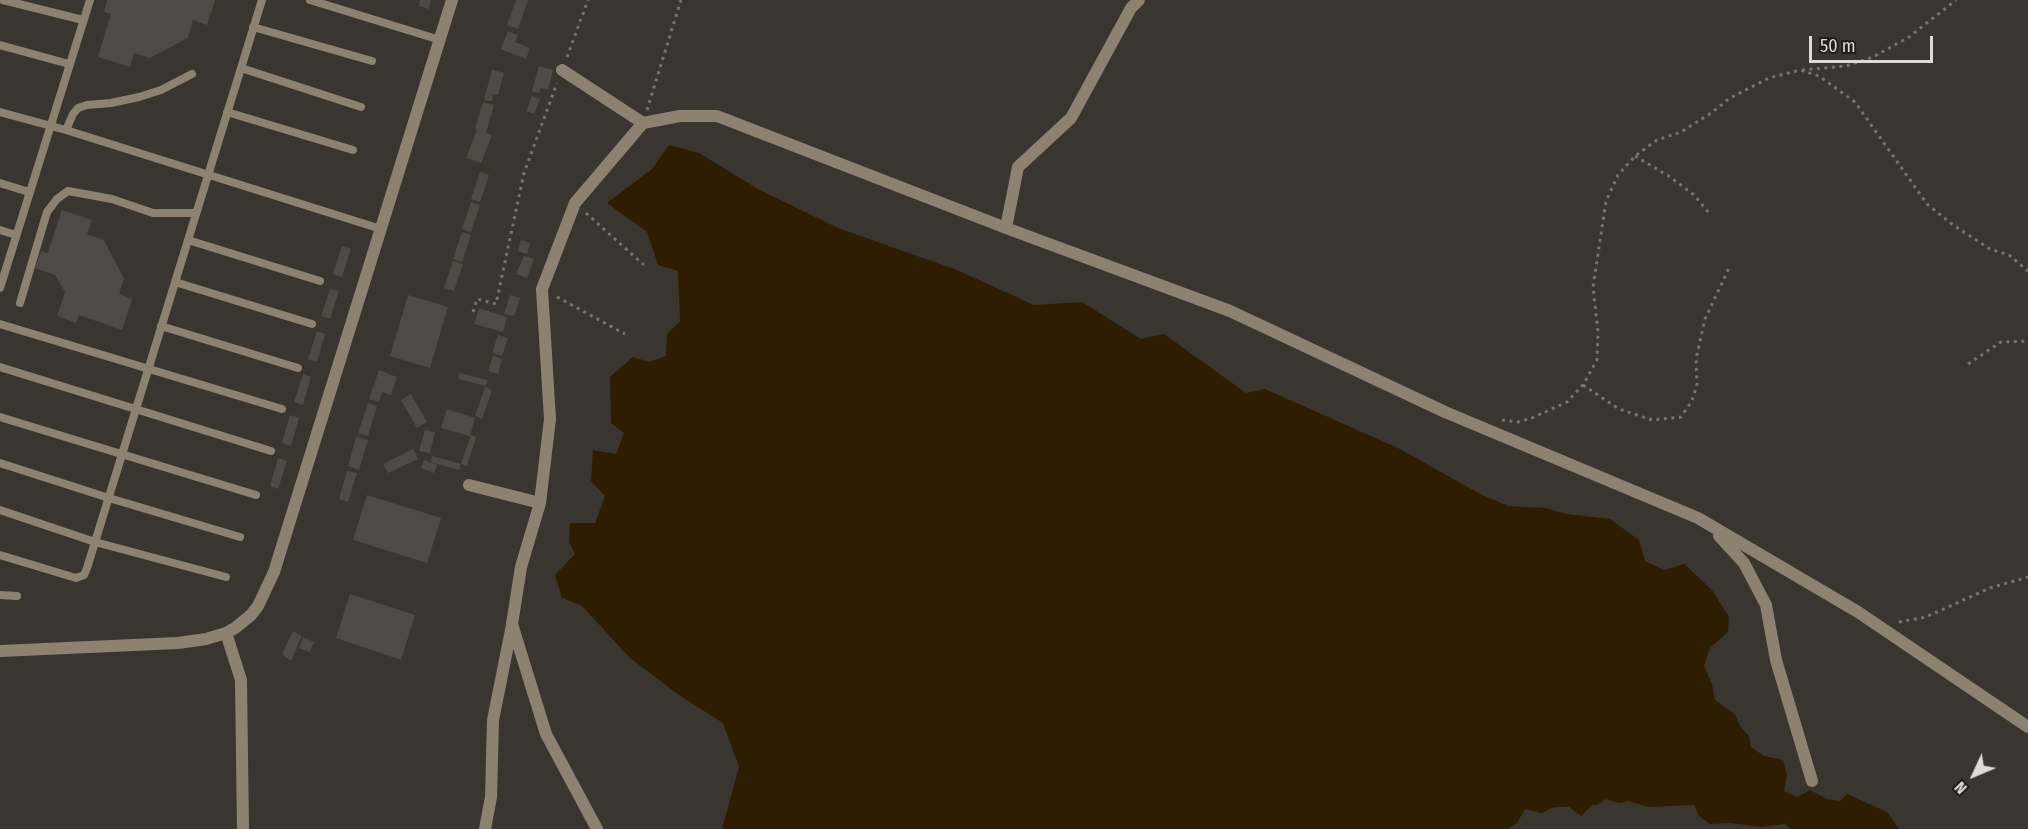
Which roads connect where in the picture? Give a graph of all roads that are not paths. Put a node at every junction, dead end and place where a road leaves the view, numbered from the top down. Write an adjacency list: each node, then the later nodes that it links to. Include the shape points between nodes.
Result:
1 (3, 0): 7 (lane)
2 (90, 0): 7 (lane)
3 (262, 0): 8 (lane)
4 (310, 0): 9 (lane)
5 (452, 0): 9 (street)
6 (1139, 0): 27 (street, via 1071,118 1018,167)
7 (83, 20): 12 (lane)
8 (253, 27): 11 (lane); 13 (lane)
9 (440, 40): 28 (street)
10 (0, 45): 12 (lane)
11 (372, 61)
12 (69, 64): 20 (lane)
13 (241, 68): 16 (lane); 18 (lane)
14 (562, 70): 19 (street)
15 (192, 74): 21 (lane, via 140,97 78,108)
16 (361, 108)
17 (0, 112): 20 (lane)
18 (227, 112): 22 (lane); 23 (lane)
19 (644, 123): 27 (street, via 680,116 717,116); 52 (street, via 575,203 542,290 550,419)
20 (50, 125): 21 (lane); 25 (lane)
21 (66, 130): 23 (lane)
22 (354, 150)
23 (208, 174): 26 (lane); 28 (lane)
24 (0, 183): 25 (lane)
25 (29, 192): 30 (lane)
26 (196, 213): 31 (lane); 36 (lane, via 153,213 112,199 68,191 47,212)
27 (1006, 228): 54 (street, via 1230,311 1445,412)
28 (381, 229): 62 (street, via 269,585 251,615)
29 (0, 230): 30 (lane)
30 (16, 235): 32 (lane)
31 (188, 240): 33 (lane); 34 (lane)
32 (2, 277): 35 (lane)
33 (320, 281)
34 (175, 282): 38 (lane); 39 (lane)
35 (0, 288)
36 (20, 303)
37 (0, 324): 42 (lane)
38 (312, 324)
39 (161, 326): 41 (lane); 42 (lane)
40 (0, 367): 43 (lane)
41 (298, 368)
42 (148, 369): 43 (lane); 44 (lane)
43 (136, 409): 46 (lane); 47 (lane)
44 (282, 409)
45 (0, 417): 47 (lane)
46 (271, 451)
47 (122, 453): 50 (lane); 51 (lane)
48 (0, 463): 51 (lane)
49 (469, 485): 52 (street)
50 (256, 495)
51 (109, 498): 55 (lane); 56 (lane)
52 (540, 503): 61 (street, via 521,567)
53 (0, 510): 56 (lane)
54 (1710, 526): 64 (street, via 1858,612); 65 (street, via 1744,563 1766,605 1776,660)
55 (240, 537)
56 (95, 542): 57 (lane, via 84,575 76,578); 58 (lane)
57 (0, 555)
58 (226, 577)
59 (0, 595): 60 (lane)
60 (17, 596)
61 (512, 624): 67 (street, via 494,720 491,797); 68 (street, via 546,734)
62 (226, 633): 63 (street, via 178,642); 66 (street, via 241,680)
63 (0, 651)
64 (2028, 727)
65 (1812, 781)
66 (243, 829)
67 (485, 829)
68 (597, 829)

